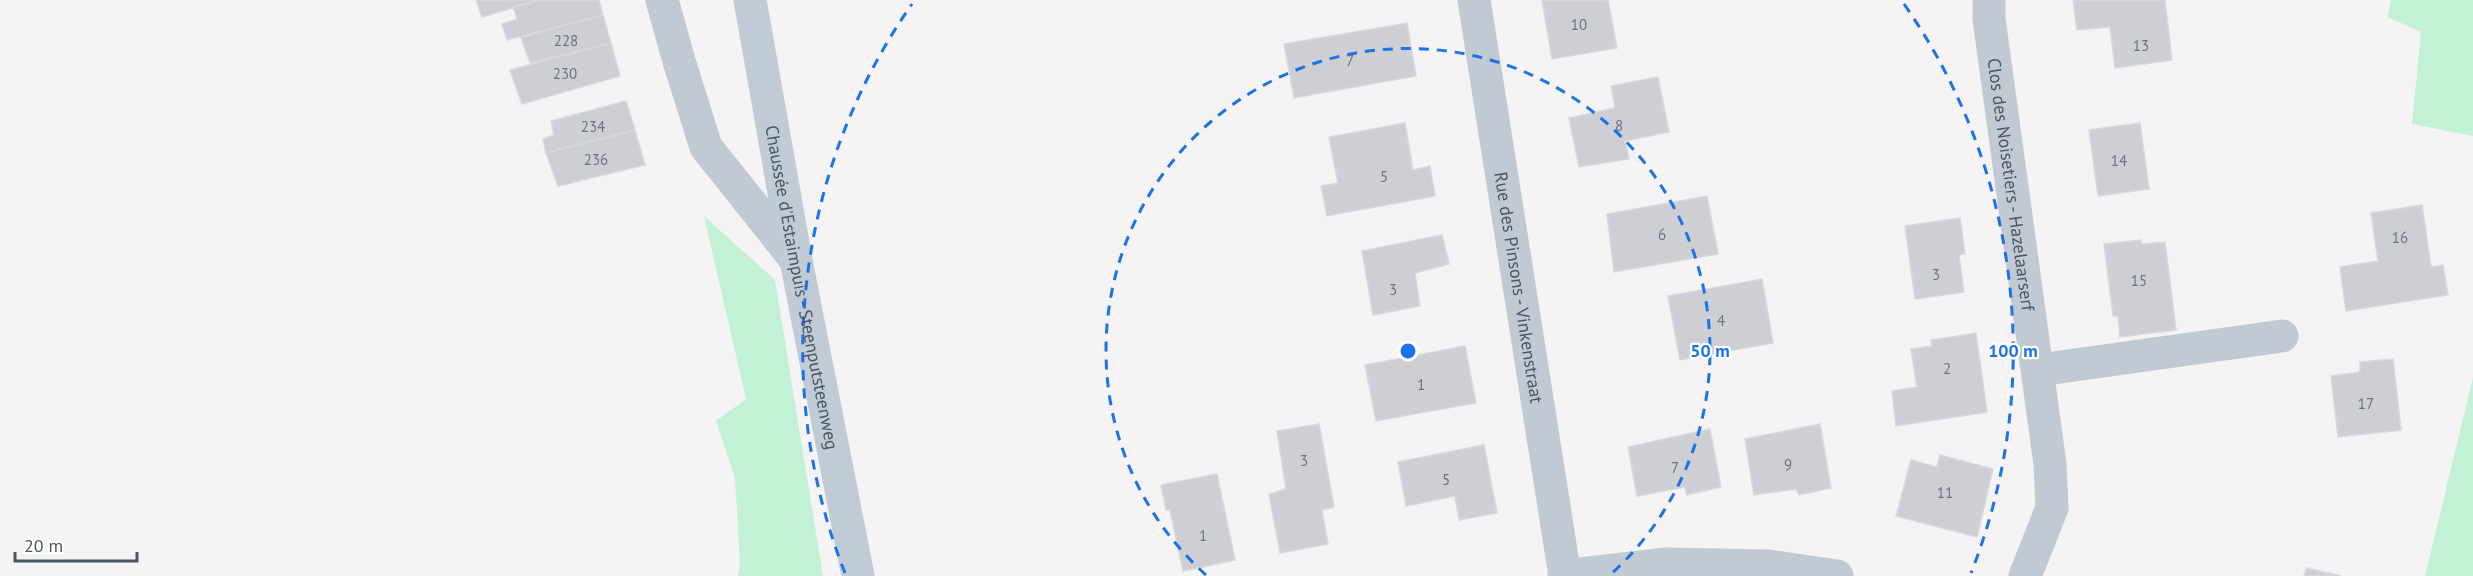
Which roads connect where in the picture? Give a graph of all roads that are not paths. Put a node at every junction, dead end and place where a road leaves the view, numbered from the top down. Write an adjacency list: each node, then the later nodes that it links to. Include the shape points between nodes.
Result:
1 (662, 0): 5 (street, via 706,147)
2 (750, 0): 5 (main road, Chaussée d'Estaimpuis - Steenputsteenweg)
3 (1474, 0): 9 (street, Rue des Pinsons - Vinkenstraat)
4 (1989, 0): 7 (street, Clos des Noisetiers - Hazelaarserf)
5 (796, 260): 8 (main road, Chaussée d'Estaimpuis - Steenputsteenweg)
6 (2282, 336): 7 (street)
7 (2039, 370): 11 (street, Clos des Noisetiers - Hazelaarserf, via 2052,508)
8 (858, 576)
9 (1565, 576): 10 (street, via 1666,564 1769,566)
10 (1837, 576)
11 (2025, 576)

